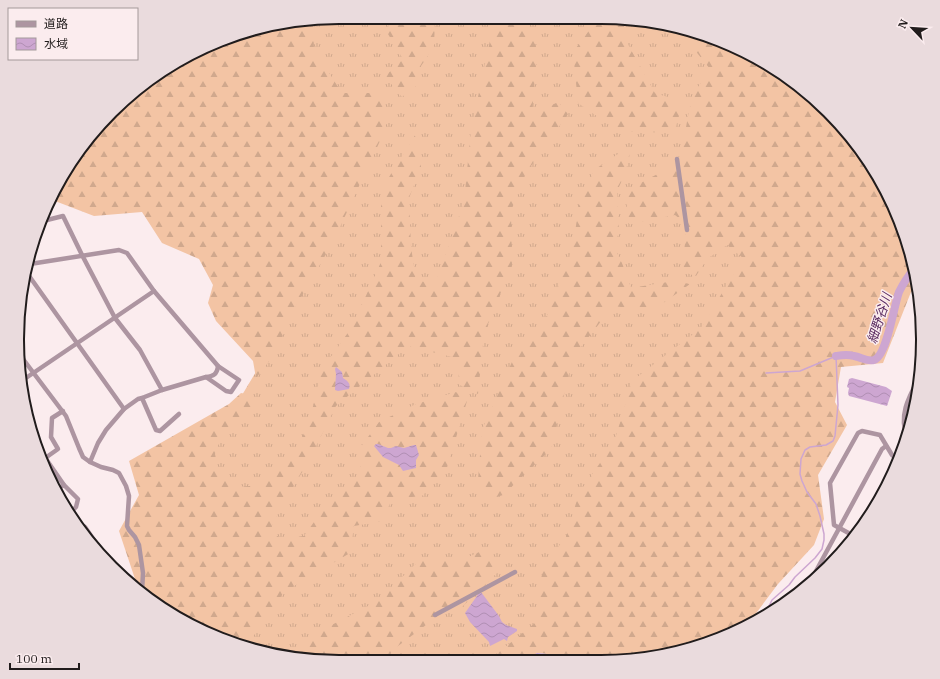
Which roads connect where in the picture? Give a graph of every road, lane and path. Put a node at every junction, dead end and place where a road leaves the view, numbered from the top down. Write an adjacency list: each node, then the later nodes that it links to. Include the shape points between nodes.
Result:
1 (677, 159): 3 (street)
2 (48, 220): 4 (street, via 63,216)
3 (687, 230)
4 (82, 255): 5 (street); 7 (street, via 119,250 127,253); 8 (street)
5 (34, 263)
6 (30, 277): 9 (street)
7 (154, 291): 8 (street); 11 (street)
8 (115, 318): 9 (street); 15 (street, via 140,350)
9 (77, 343): 12 (street); 18 (street)
10 (25, 361): 12 (street)
11 (218, 366): 14 (street, via 216,374); 14 (street, via 238,380 230,392)
12 (34, 373): 13 (street); 19 (street)
13 (27, 378)
14 (206, 378): 15 (street)
15 (162, 390): 17 (street)
16 (911, 392): 21 (street, via 904,413)
17 (142, 398): 18 (street); 20 (street, via 156,430 160,431)
18 (124, 409): 25 (street, via 98,442)
19 (62, 411): 24 (street, via 52,418 51,437 58,449); 25 (street, via 83,457)
20 (179, 414)
21 (904, 424)
22 (886, 446): 23 (street); 30 (street); 30 (street, via 880,435 862,431 858,433 830,483 834,525)
23 (893, 456)
24 (47, 457)
25 (90, 462): 34 (street, via 119,473 126,486 129,496 127,526 139,545)
26 (54, 473): 27 (street)
27 (64, 485): 28 (street); 29 (street, via 78,500)
28 (61, 487)
29 (74, 509)
30 (839, 528): 31 (street); 32 (street)
31 (850, 534)
32 (816, 570)
33 (515, 572): 35 (street)
34 (142, 586)
35 (435, 615)

